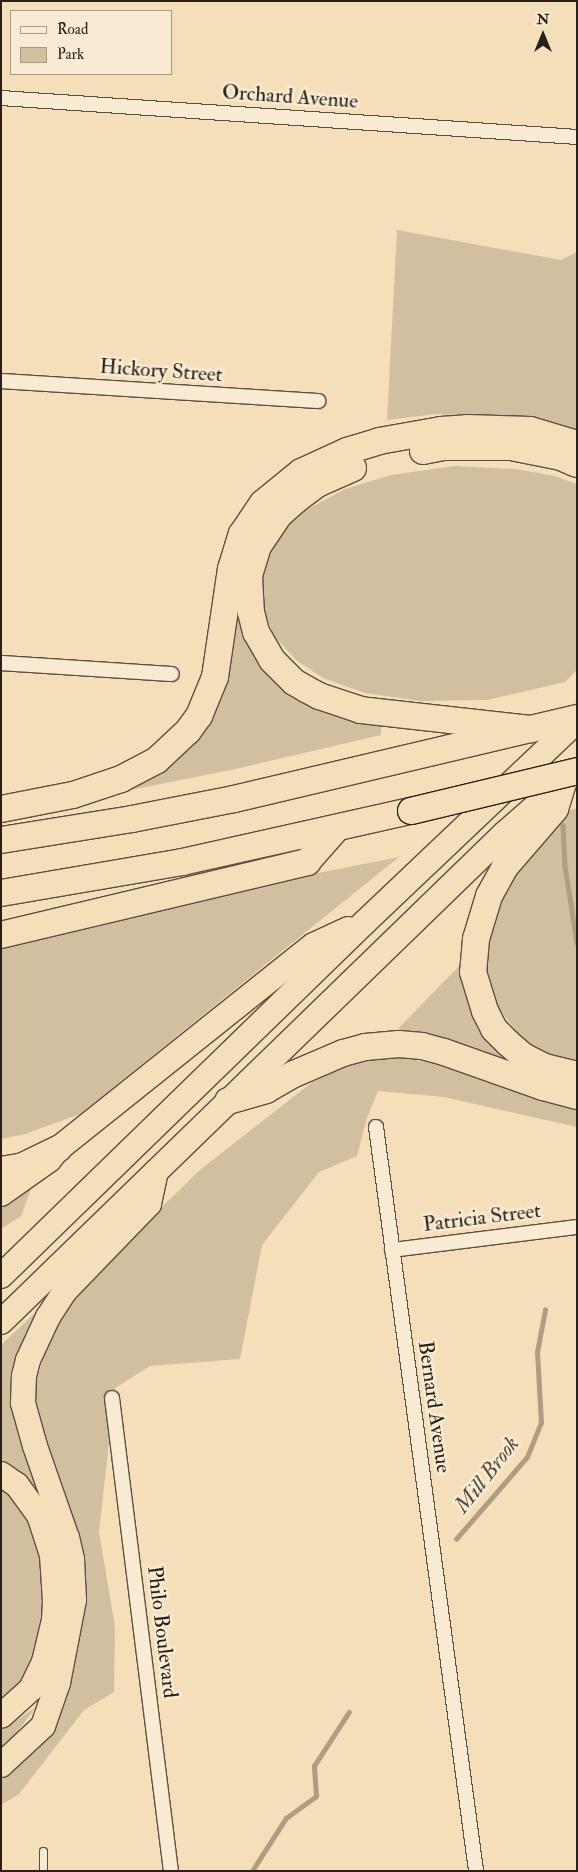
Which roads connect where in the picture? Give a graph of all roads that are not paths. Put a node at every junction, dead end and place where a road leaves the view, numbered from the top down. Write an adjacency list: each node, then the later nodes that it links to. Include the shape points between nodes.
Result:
1 (1, 98): 2 (street, Orchard Avenue)
2 (577, 137)
3 (1, 381): 4 (street, Hickory Street)
4 (318, 401)
5 (577, 444): 12 (highway, via 530,430 441,430 379,441 339,454 301,472 263,503 242,534 231,570 215,677 199,716 188,732 157,760 122,779 73,795)
6 (577, 464): 10 (highway, via 534,451 488,446 406,453 357,466 317,484 279,515 252,560 249,592 256,632 272,660 300,686 361,710)
7 (1, 663): 8 (street)
8 (172, 674)
9 (577, 719): 10 (highway); 16 (highway)
10 (499, 732): 14 (highway, via 234,799)
11 (572, 774): 13 (highway, bridge); 18 (highway, via 555,809 505,867 489,896 476,939 474,972 484,1011 508,1043 523,1056 545,1067); 20 (highway, via 504,834)
12 (1, 809)
13 (337, 828): 15 (highway, via 182,862); 17 (highway, via 307,862)
14 (1, 840)
15 (1, 893)
16 (364, 922): 22 (highway, via 314,945); 28 (highway)
17 (1, 935)
18 (577, 1075)
19 (577, 1096): 20 (highway, via 444,1052 398,1044 343,1053 266,1090)
20 (228, 1101): 24 (highway)
21 (376, 1127): 27 (street, Bernard Avenue)
22 (58, 1149): 23 (highway, via 23,1166); 25 (highway, via 49,1160)
23 (1, 1170)
24 (156, 1172): 29 (highway); 33 (highway, via 149,1204 66,1291 48,1317 28,1360 23,1403 65,1531 72,1559 74,1600 58,1683 42,1726)
25 (1, 1194)
26 (577, 1227): 27 (street, Patricia Street)
27 (392, 1250): 37 (street, Bernard Avenue)
28 (1, 1276)
29 (1, 1322)
30 (112, 1398): 36 (street, Philo Boulevard)
31 (1, 1474): 32 (highway, via 17,1485 39,1515 52,1556 55,1601 44,1662 31,1689)
32 (1, 1716)
33 (1, 1765)
34 (42, 1850): 35 (lane)
35 (43, 1871)
36 (171, 1871)
37 (476, 1871)

